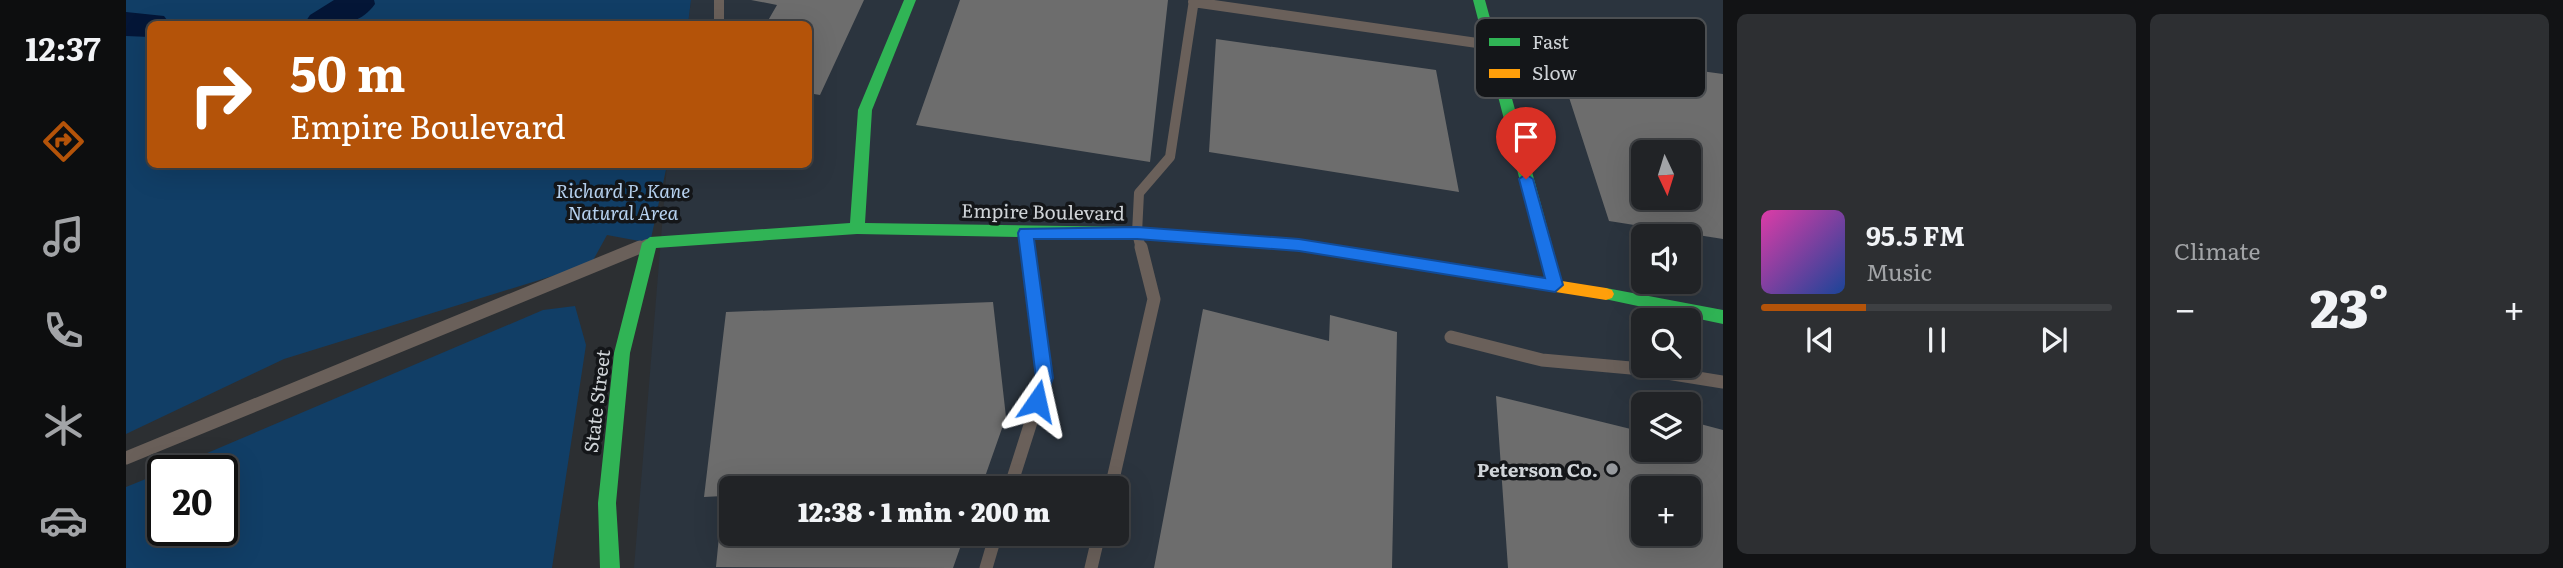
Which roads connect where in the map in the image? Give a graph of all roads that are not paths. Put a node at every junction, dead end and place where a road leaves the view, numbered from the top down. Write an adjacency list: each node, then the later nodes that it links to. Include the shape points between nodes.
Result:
1 (719, 0): 6 (lane)
2 (910, 0): 9 (street, via 865,110)
3 (1479, 0): 5 (street)
4 (1193, 1): 7 (lane); 11 (lane, via 1170,156 1139,193)
5 (1484, 18)
6 (719, 21)
7 (1475, 43)
8 (1505, 98): 13 (street)
9 (857, 228): 10 (street, Empire Boulevard); 12 (street, Empire Boulevard)
10 (1026, 233): 11 (street, Empire Boulevard); 18 (lane, via 1045,378)
11 (1137, 233): 13 (street, Empire Boulevard, via 1299,245); 19 (lane, via 1154,299)
12 (650, 243): 17 (lane); 22 (street, State Street, via 622,353 607,503)
13 (1555, 285): 14 (street, Empire Boulevard)
14 (1723, 317)
15 (1451, 337): 16 (lane, via 1542,360)
16 (1723, 382)
17 (126, 458)
18 (1014, 476)
19 (1114, 476)
20 (992, 546): 23 (lane)
21 (1097, 546): 24 (lane)
22 (610, 568)
23 (986, 568)
24 (1091, 568)

